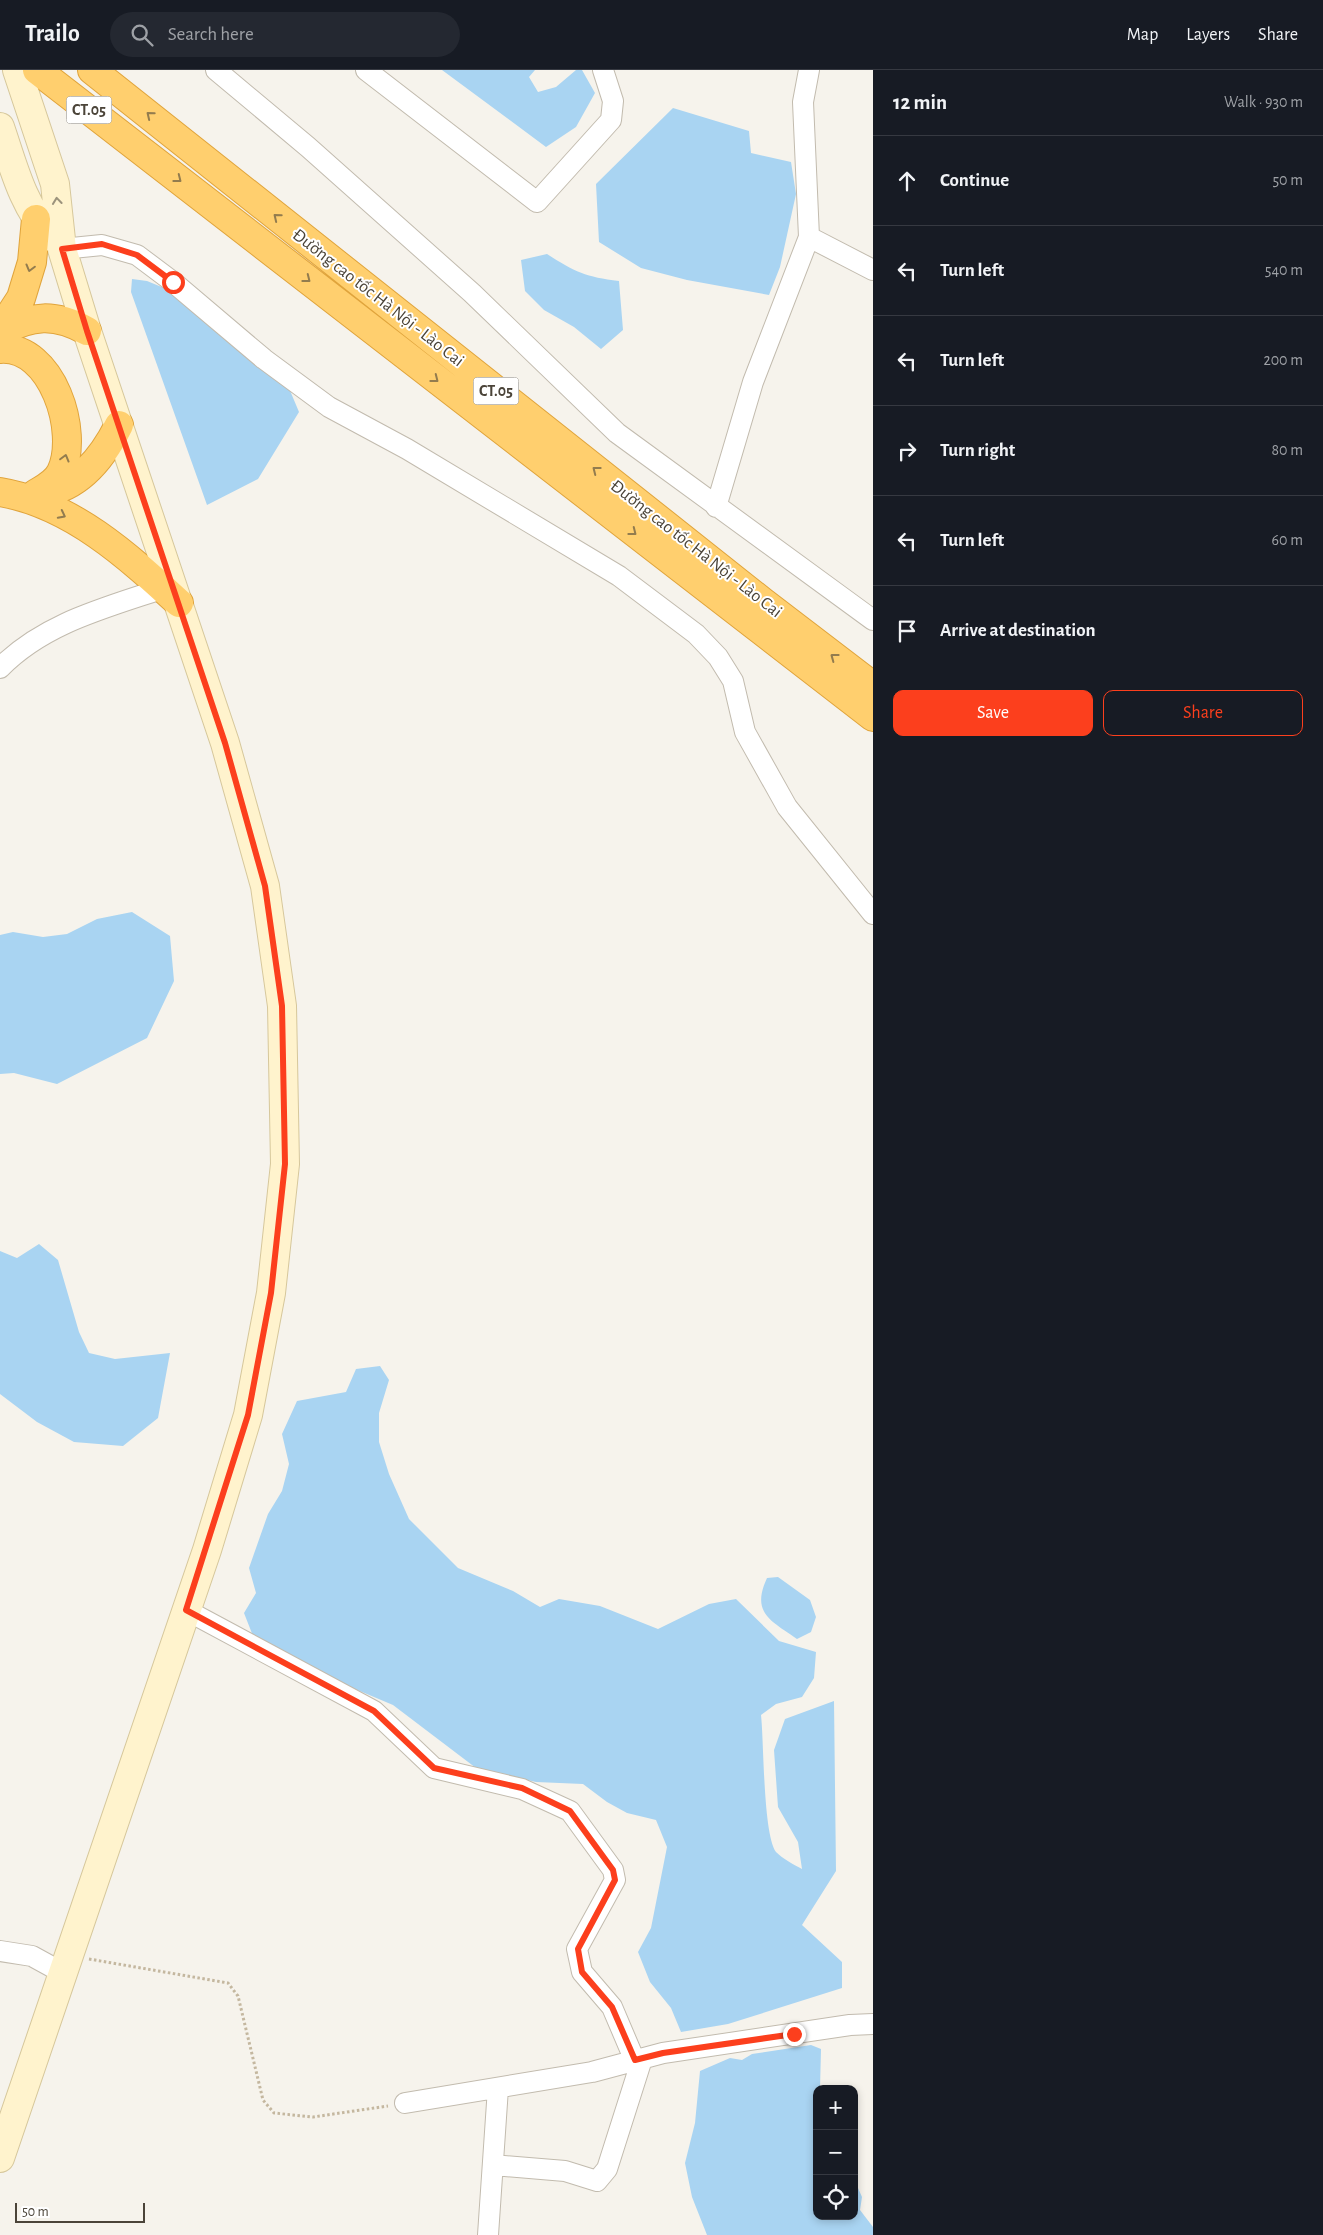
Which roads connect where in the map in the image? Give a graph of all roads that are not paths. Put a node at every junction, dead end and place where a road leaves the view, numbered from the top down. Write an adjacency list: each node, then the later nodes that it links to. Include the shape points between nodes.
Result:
1 (16, 70): 11 (main road, one-way to 1, via 55,184)
2 (37, 70): 23 (highway, Đường cao tốc Hà Nội - Lào Cai / CT.05, one-way to 23)
3 (92, 70): 22 (highway, Đường cao tốc Hà Nội - Lào Cai / CT.05, one-way to 3)
4 (216, 70): 18 (street, via 472,293 616,433)
5 (366, 70): 6 (street, via 537,202 611,120 613,101)
6 (603, 70)
7 (809, 70): 10 (street, via 803,102)
8 (0, 128): 9 (main road, via 23,194)
9 (36, 219): 11 (main road); 13 (highway, one-way to 13, via 32,262 21,298)
10 (809, 236): 12 (street); 18 (street, via 753,382)
11 (62, 249): 14 (main road); 24 (street, via 102,244 137,255 264,359 329,407 408,449 619,576 696,634 718,657 733,681 745,732 787,807)
12 (873, 270)
13 (0, 331): 14 (highway, via 18,322 50,319 68,321)
14 (87, 331): 16 (main road)
15 (0, 349): 17 (highway, one-way to 15, via 53,483 61,472 69,436 50,379 38,363 22,352)
16 (119, 425): 17 (highway, via 107,448 81,477 60,490); 19 (main road)
17 (15, 493): 19 (highway, one-way to 19, via 96,533)
18 (716, 507): 20 (street)
19 (171, 595): 21 (street, via 51,629 16,652); 25 (main road, via 225,743 265,886 282,1006 285,1164 271,1293 248,1415)
20 (873, 620)
21 (0, 668)
22 (873, 686)
23 (873, 718)
24 (873, 914)
25 (186, 1610): 27 (main road); 29 (street, via 374,1711 434,1768 522,1788 570,1811 613,1870 615,1880 578,1949 582,1972 612,2007)
26 (0, 1951): 27 (street)
27 (66, 1964): 32 (main road)
28 (873, 2024): 29 (street, via 663,2053)
29 (639, 2060): 30 (street, via 592,2072); 33 (street, via 607,2169 597,2181 565,2171)
30 (498, 2088): 31 (street); 33 (street)
31 (405, 2103)
32 (0, 2158)
33 (493, 2165): 34 (street)
34 (488, 2235)

